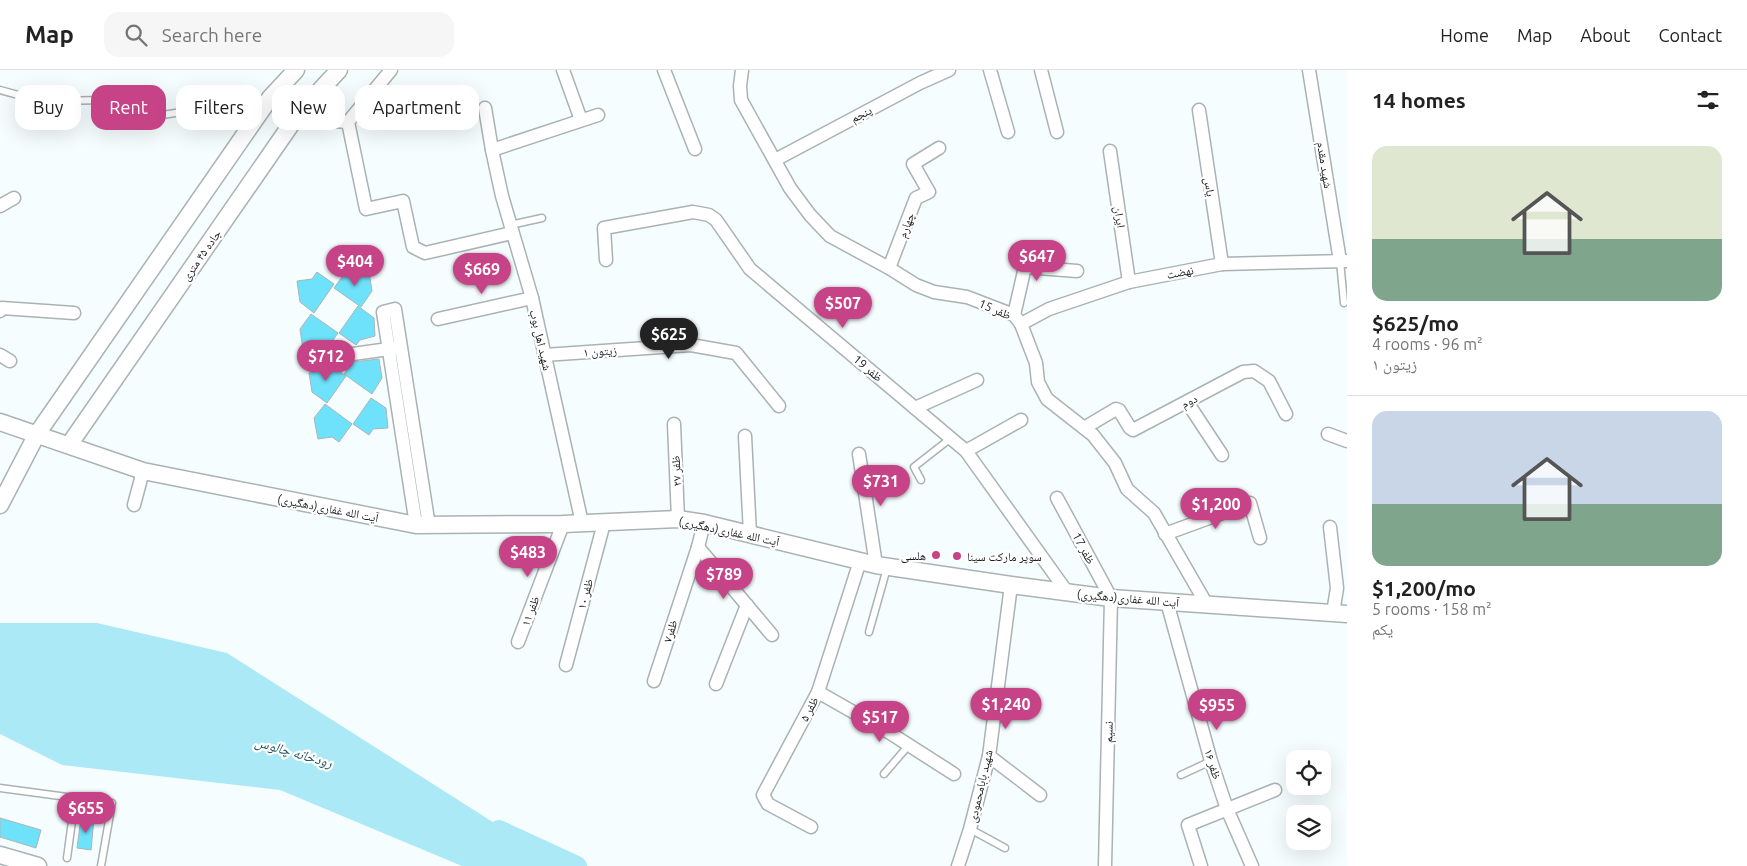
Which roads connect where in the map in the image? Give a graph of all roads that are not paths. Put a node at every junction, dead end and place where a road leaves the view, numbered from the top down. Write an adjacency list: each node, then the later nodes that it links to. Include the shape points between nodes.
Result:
1 (296, 70): 13 (street)
2 (339, 70): 11 (street, جاده ۴۵ متری)
3 (391, 70): 19 (street)
4 (563, 70): 17 (street)
5 (664, 70): 24 (street)
6 (742, 70): 27 (street, ظفر 15, via 741,100)
7 (949, 70): 27 (street, پنجم, via 920,82)
8 (990, 70): 21 (street)
9 (1041, 70): 22 (street)
10 (1309, 70): 33 (street, شهید مقدم)
11 (325, 85)
12 (0, 90): 13 (lane, via 57,101 104,100 130,120)
13 (270, 98): 55 (street)
14 (485, 108): 25 (street, شهید اهل بوب)
15 (1199, 110): 34 (street, یاس)
16 (598, 115): 17 (street)
17 (581, 120): 25 (street)
18 (345, 122): 19 (street)
19 (348, 122): 31 (street, via 366,209 404,201 414,247 425,253)
20 (287, 130): 60 (street, جاده ۴۵ متری)
21 (1008, 132)
22 (1057, 132)
23 (939, 148): 35 (street, چهارم, via 913,164 929,192 916,198)
24 (695, 149)
25 (492, 150): 31 (street, شهید اهل بوب)
26 (1110, 151): 37 (street, ایران)
27 (775, 160): 35 (street, ظفر 15, via 790,188 830,236)
28 (14, 198): 29 (street)
29 (0, 206)
30 (542, 218): 31 (lane)
31 (511, 229): 38 (street, شهید اهل بوب)
32 (606, 260): 49 (street, ظفر 19, via 604,228 693,212 708,214 716,220 750,269)
33 (1344, 261): 34 (street, نهضت); 39 (lane)
34 (1222, 264): 37 (street, نهضت)
35 (889, 268): 43 (street, ظفر 15, via 916,285 934,292 967,297)
36 (1077, 271): 43 (street, via 1025,267)
37 (1129, 282): 43 (street, نهضت)
38 (532, 298): 42 (street); 44 (street, شهید اهل بوب)
39 (1344, 303)
40 (0, 311): 41 (street, via 2,308)
41 (74, 313)
42 (438, 319)
43 (1017, 320): 54 (street, ظفر 15, via 1036,362 1038,382 1047,399)
44 (544, 355): 48 (street, زیتون ۱, via 691,345 736,353); 70 (street, شهید اهل بوب)
45 (317, 360): 74 (street, via 395,348)
46 (977, 380): 49 (street)
47 (1187, 402): 50 (street, دوم, via 1243,372 1254,370 1269,381); 54 (street, دوم, via 1133,430 1116,409); 63 (street)
48 (779, 406)
49 (915, 408): 58 (street, ظفر 19)
50 (1286, 414)
51 (1022, 420): 61 (street)
52 (0, 422): 55 (street, آیت الله غفاری(دهگیری))
53 (674, 424): 69 (street, ظفر ۲۷)
54 (1084, 428): 77 (street, ظفر 15, via 1114,463 1127,489 1154,513)
55 (37, 434): 60 (street, آیت الله غفاری(دهگیری)); 67 (street)
56 (1328, 434): 59 (street)
57 (746, 436): 76 (street)
58 (951, 438): 61 (street, ظفر 19); 65 (lane, via 914,467)
59 (1347, 441)
60 (69, 445): 64 (street, آیت الله غفاری(دهگیری))
61 (966, 451): 83 (street, ظفر 19)
62 (859, 454): 81 (street)
63 (1222, 455)
64 (143, 471): 68 (street); 74 (street, آیت الله غفاری(دهگیری))
65 (921, 480)
66 (1057, 498): 84 (street, ظفر 17)
67 (0, 505)
68 (134, 505)
69 (678, 519): 71 (street, آیت الله غفاری(دهگیری)); 72 (street, آیت الله غفاری(دهگیری))
70 (582, 523): 71 (street, آیت الله غفاری(دهگیری)); 73 (street, آیت الله غفاری(دهگیری))
71 (604, 523): 92 (street, ظفر ۱۰)
72 (704, 523): 76 (street, آیت الله غفاری(دهگیری)); 79 (street, ظفر۷)
73 (563, 524): 74 (street, آیت الله غفاری(دهگیری)); 91 (street, ظفر ۱۱)
74 (423, 526)
75 (1330, 526): 88 (street)
76 (750, 534): 80 (street, آیت الله غفاری(دهگیری))
77 (1165, 534): 78 (street, via 1250,503); 87 (street, ظفر 15)
78 (1260, 538)
79 (698, 547): 86 (street); 93 (street, ظفر۷)
80 (860, 561): 81 (street, آیت الله غفاری(دهگیری)); 95 (street, ظفر ۵)
81 (882, 566): 82 (street, آیت الله غفاری(دهگیری)); 89 (lane)
82 (1011, 585): 83 (street, آیت الله غفاری(دهگیری)); 99 (street, شهید بابامحمودی)
83 (1067, 592): 84 (street, آیت الله غفاری(دهگیری))
84 (1111, 598): 85 (street, آیت الله غفاری(دهگیری)); 117 (street, نسیم)
85 (1167, 602): 87 (street, آیت الله غفاری(دهگیری)); 100 (street, ظفر ۱۶)
86 (747, 605): 90 (street); 94 (street)
87 (1207, 605): 88 (street, آیت الله غفاری(دهگیری))
88 (1340, 614)
89 (869, 632)
90 (772, 635)
91 (518, 642)
92 (566, 665)
93 (654, 681)
94 (716, 684)
95 (818, 692): 97 (street); 109 (street, ظفر ۵, via 763,795 768,804)
96 (901, 710): 97 (lane)
97 (890, 733): 98 (street)
98 (910, 745): 101 (lane); 102 (street)
99 (989, 756): 106 (street); 110 (street, شهید بابامحمودی)
100 (1211, 761): 103 (lane); 108 (street, ظفر ۱۶)
101 (884, 774)
102 (954, 774)
103 (1181, 775)
104 (0, 788): 107 (lane)
105 (1275, 790): 108 (street)
106 (1040, 795)
107 (75, 799): 113 (lane); 115 (lane, via 112,803)
108 (1227, 809): 118 (street, via 1188,825); 119 (street, ظفر ۱۶)
109 (811, 826)
110 (970, 829): 111 (lane); 116 (street, شهید بابامحمودی)
111 (1005, 848)
112 (0, 855): 114 (street)
113 (67, 858)
114 (38, 866)
115 (101, 866)
116 (958, 866)
117 (1105, 866)
118 (1201, 866)
119 (1252, 866)

